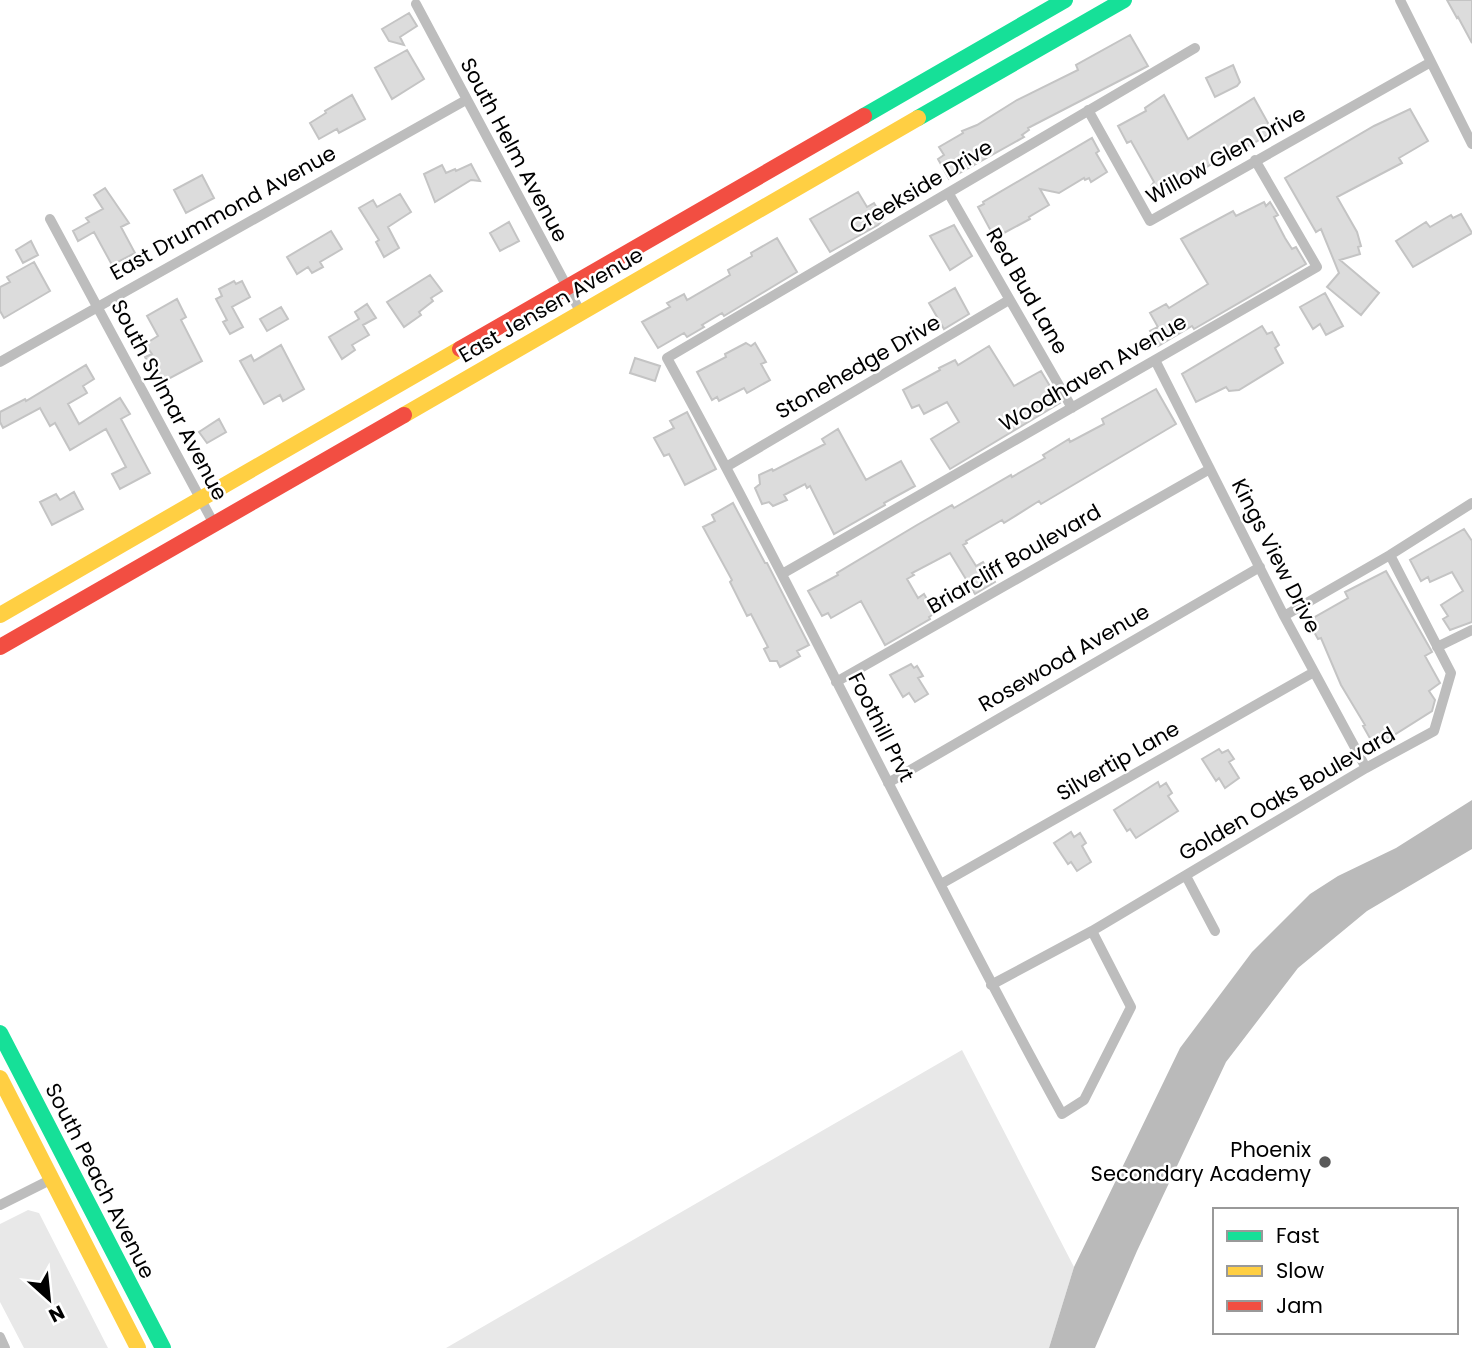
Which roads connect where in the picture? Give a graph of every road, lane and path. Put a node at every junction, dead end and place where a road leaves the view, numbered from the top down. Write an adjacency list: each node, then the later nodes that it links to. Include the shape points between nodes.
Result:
1 (1065, 0): 13 (main road, East Jensen Avenue)
2 (1124, 0): 16 (main road, East Jensen Avenue)
3 (1400, 0): 6 (street)
4 (416, 4): 7 (street, South Helm Avenue)
5 (1195, 48): 8 (street, Creekside Drive)
6 (1431, 62): 9 (street); 10 (street, Willow Glen Drive)
7 (466, 100): 13 (street, South Helm Avenue); 15 (street, East Drummond Avenue)
8 (1088, 110): 10 (street, Willow Glen Drive, via 1150,221); 11 (street, Creekside Drive)
9 (1472, 144)
10 (1255, 160): 18 (street, Woodhaven Avenue, via 1317,267)
11 (949, 194): 14 (street, Red Bud Lane); 17 (street, Creekside Drive)
12 (50, 219): 15 (street, South Sylmar Avenue)
13 (565, 288): 16 (street, South Helm Avenue); 23 (main road, East Jensen Avenue)
14 (1009, 300): 20 (street, Red Bud Lane); 21 (street, Stonehedge Drive)
15 (96, 306): 19 (street, East Drummond Avenue); 23 (street, South Sylmar Avenue)
16 (581, 313): 25 (main road, East Jensen Avenue)
17 (667, 358): 21 (street, Foothill Prvt)
18 (1155, 360): 20 (street, Woodhaven Avenue); 22 (street, Kings View Drive)
19 (0, 362)
20 (1072, 408): 28 (street, Woodhaven Avenue)
21 (726, 467): 28 (street, Foothill Prvt)
22 (1210, 469): 27 (street, Kings View Drive); 35 (street, Briarcliff Boulevard)
23 (200, 499): 25 (street, South Sylmar Avenue); 29 (main road, East Jensen Avenue)
24 (1472, 503): 26 (street)
25 (214, 524): 32 (main road, East Jensen Avenue)
26 (1390, 555): 30 (street); 33 (street, Golden Oaks Boulevard)
27 (1260, 567): 30 (street, Kings View Drive); 37 (street, Rosewood Avenue)
28 (782, 574): 35 (street, Foothill Prvt)
29 (0, 615)
30 (1284, 617): 34 (street, Kings View Drive)
31 (1472, 630): 33 (street)
32 (0, 647)
33 (1437, 647): 36 (street, Golden Oaks Boulevard, via 1451,673 1434,731)
34 (1314, 672): 36 (street, Kings View Drive); 39 (street, Silvertip Lane)
35 (836, 682): 37 (street, Foothill Prvt)
36 (1366, 768): 38 (street, Golden Oaks Boulevard)
37 (888, 783): 39 (street, Foothill Prvt)
38 (1186, 876): 40 (street, Golden Oaks Boulevard); 41 (street)
39 (941, 884): 42 (street, Foothill Prvt)
40 (1092, 931): 42 (street, Golden Oaks Boulevard); 42 (street, Foothill Prvt, via 1131,1007 1084,1100 1062,1114)
41 (1215, 931)
42 (991, 985)
43 (0, 1033): 50 (main road, South Peach Avenue)
44 (0, 1078): 45 (main road, South Peach Avenue)
45 (50, 1180): 46 (street); 49 (main road, South Peach Avenue)
46 (0, 1205)
47 (0, 1337): 48 (street)
48 (5, 1348)
49 (138, 1348)
50 (163, 1348)

